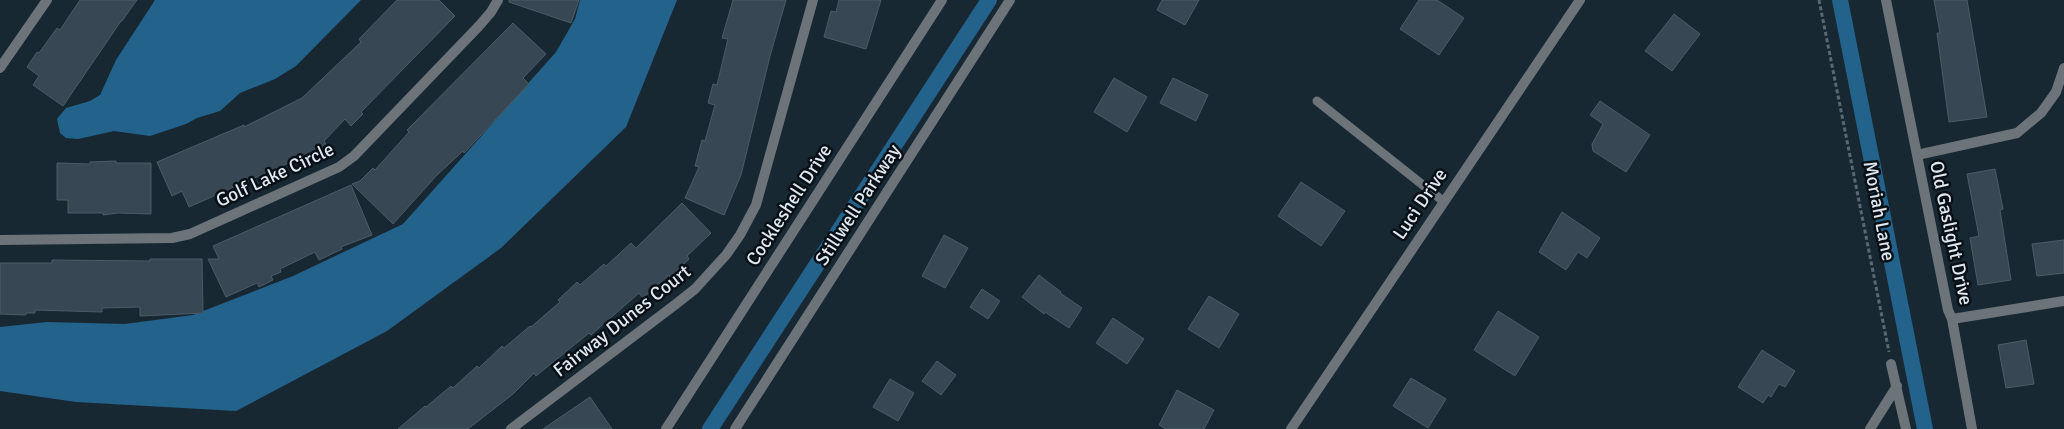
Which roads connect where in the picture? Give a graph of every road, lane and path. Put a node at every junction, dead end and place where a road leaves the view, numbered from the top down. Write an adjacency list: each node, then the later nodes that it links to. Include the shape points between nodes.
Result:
1 (48, 0): 9 (street)
2 (498, 0): 14 (street, Golf Lake Circle, via 472,33 354,156 338,167 190,234 172,238)
3 (813, 0): 19 (street, Fairway Dunes Court, via 762,189 748,220 726,255 682,299)
4 (942, 0): 20 (street, Cockleshell Drive)
5 (1010, 0): 21 (street, Stillwell Parkway)
6 (1580, 0): 13 (street, Luci Drive)
7 (1819, 0): 17 (path, Moriah Lane)
8 (1886, 0): 12 (street, Old Gaslight Drive)
9 (0, 68)
10 (2064, 68): 12 (street, Old Gaslight Drive, via 2056,92 2041,113 2018,133)
11 (1317, 101): 13 (lane)
12 (1917, 155): 16 (street, Old Gaslight Drive)
13 (1444, 201): 22 (street, Luci Drive)
14 (0, 240)
15 (2064, 301): 16 (street)
16 (1952, 319): 25 (street, Old Gaslight Drive)
17 (1891, 364): 18 (street)
18 (1897, 386): 23 (street); 24 (street)
19 (511, 429)
20 (666, 429)
21 (735, 429)
22 (1290, 429)
23 (1870, 429)
24 (1906, 429)
25 (1972, 429)

